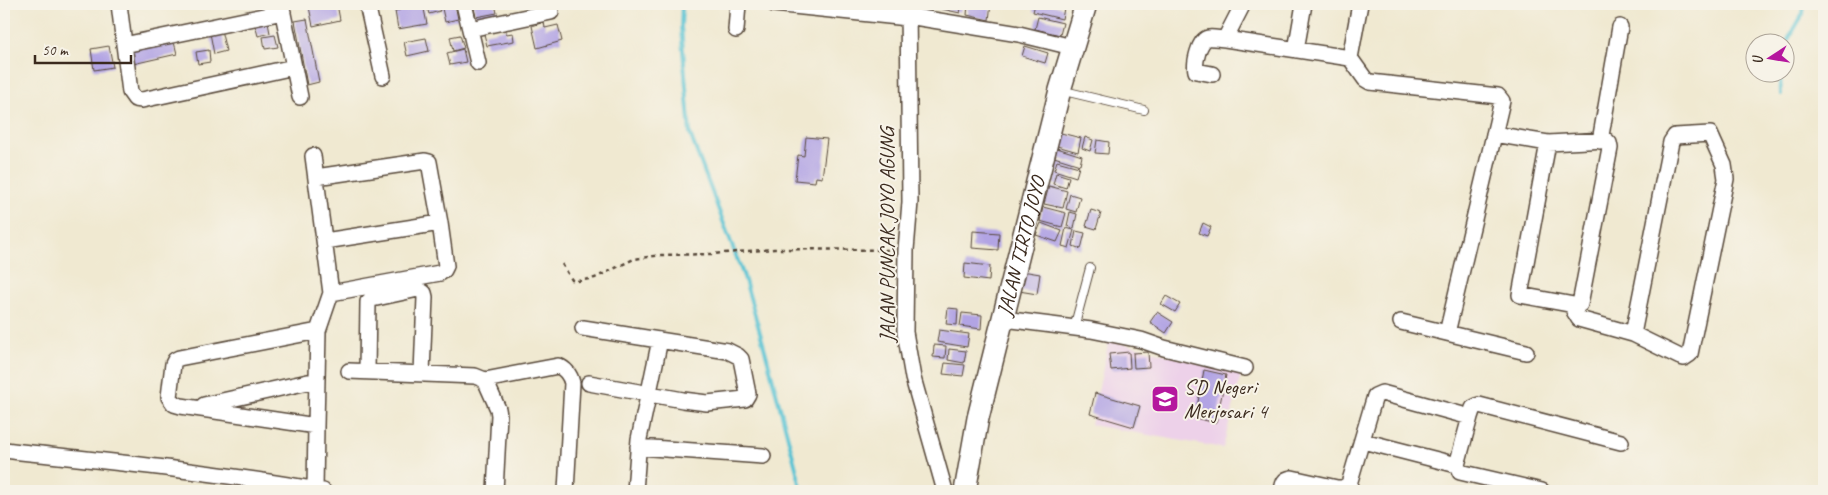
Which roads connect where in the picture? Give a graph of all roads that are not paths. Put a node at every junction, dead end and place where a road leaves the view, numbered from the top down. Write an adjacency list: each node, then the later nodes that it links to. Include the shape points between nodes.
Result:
1 (119, 4): 19 (street)
2 (367, 4): 26 (street)
3 (464, 4): 16 (street)
4 (738, 4): 17 (street)
5 (774, 4): 11 (street)
6 (885, 4): 13 (street)
7 (1086, 4): 20 (street, JALAN TIRTO JOYO)
8 (1243, 4): 18 (street)
9 (1304, 4): 21 (street)
10 (1360, 4): 22 (street)
11 (810, 6): 13 (street)
12 (282, 8): 19 (street); 24 (street)
13 (908, 11): 20 (street); 70 (street, JALAN PUNCAK JOYO AGUNG, via 910,202 904,303 907,350)
14 (551, 12): 16 (street)
15 (1620, 27): 31 (street)
16 (470, 29): 23 (street)
17 (736, 30)
18 (1225, 40): 21 (street); 25 (street, via 1209,37 1204,40 1196,58 1196,71)
19 (124, 45): 24 (street, via 130,92 135,99 142,100)
20 (1072, 47): 27 (street, JALAN TIRTO JOYO)
21 (1296, 50): 22 (street)
22 (1350, 58): 30 (street, via 1370,82 1498,96 1502,106)
23 (478, 63)
24 (294, 67): 28 (street)
25 (1212, 74)
26 (383, 76)
27 (1060, 90): 29 (lane); 40 (street, JALAN TIRTO JOYO)
28 (300, 97)
29 (1144, 110)
30 (1494, 134): 32 (street); 45 (street)
31 (1600, 141): 32 (street); 39 (street, via 1606,140 1610,148 1582,299 1580,304)
32 (1548, 143): 39 (street, via 1520,295)
33 (314, 156): 34 (street)
34 (316, 177): 35 (street, via 429,162); 36 (street)
35 (440, 223): 36 (street); 38 (street, via 446,266 440,273)
36 (324, 241): 38 (street)
37 (1090, 268): 43 (lane)
38 (331, 293): 44 (street)
39 (1574, 305): 46 (street, via 1579,318)
40 (1004, 319): 43 (street); 71 (street, JALAN TIRTO JOYO, via 978,418)
41 (1401, 322): 45 (street)
42 (582, 328): 47 (street)
43 (1074, 328): 49 (street, via 1141,340)
44 (318, 330): 53 (street); 57 (street, via 175,360 169,398 174,404)
45 (1448, 334): 48 (street)
46 (1633, 334): 46 (street, via 1680,357 1690,354 1726,179 1724,165 1710,134 1675,136 1672,142)
47 (660, 340): 56 (street); 56 (street, via 734,353 741,359 748,394 745,399 707,403)
48 (1526, 352)
49 (1246, 368)
50 (349, 371): 51 (street)
51 (367, 371): 52 (street); 52 (street, via 368,302 418,289 425,297)
52 (422, 373): 54 (street, via 475,376)
53 (318, 380): 57 (street); 59 (street)
54 (485, 380): 67 (street, via 498,409); 68 (street, via 558,366 570,376)
55 (589, 383): 56 (street)
56 (648, 394): 62 (street)
57 (195, 408): 59 (street)
58 (1470, 417): 60 (street, via 1378,394); 61 (street, via 1473,408 1479,405); 65 (street)
59 (316, 426): 66 (street)
60 (1362, 441): 65 (street); 72 (street, via 1349,484 1343,488 1292,478 1284,482)
61 (1621, 442)
62 (638, 447): 64 (street); 69 (street)
63 (4, 450): 66 (street, via 152,466)
64 (763, 456)
65 (1457, 465): 73 (street, via 1460,472)
66 (319, 490)
67 (494, 491)
68 (566, 491)
69 (635, 491)
70 (944, 491)
71 (965, 491)
72 (1282, 491)
73 (1542, 491)

